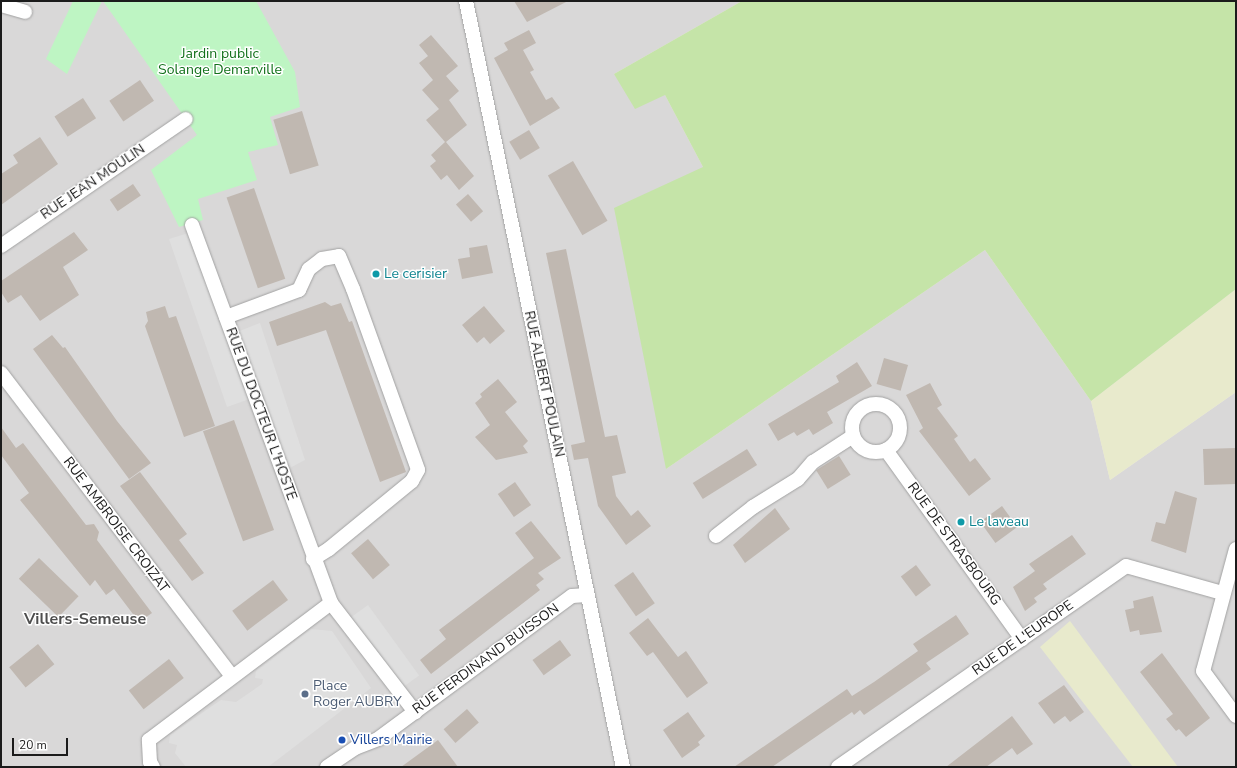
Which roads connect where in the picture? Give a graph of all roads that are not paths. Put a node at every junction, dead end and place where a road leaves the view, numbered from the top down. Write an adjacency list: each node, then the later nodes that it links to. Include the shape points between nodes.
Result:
1 (466, 1): 15 (street, RUE ALBERT POULAIN)
2 (1, 5): 3 (street)
3 (25, 12)
4 (186, 119): 6 (street, RUE JEAN MOULIN)
5 (192, 225): 7 (street, RUE DU DOCTEUR L'HOSTE)
6 (1, 246)
7 (226, 316): 13 (street, RUE DU DOCTEUR L'HOSTE); 13 (street, via 299,290 309,269 322,259 339,256 353,288 418,470 406,486 329,549)
8 (1, 373): 18 (street, RUE AMBROISE CROIZAT)
9 (854, 436): 10 (street, via 863,448 870,451); 10 (street, via 854,421 863,408 870,405 885,406 897,416 900,424 897,439); 11 (street, via 813,462 798,479 752,507)
10 (886, 450): 17 (street, RUE DE STRASBOURG)
11 (716, 536)
12 (1236, 549): 14 (street)
13 (313, 559): 16 (street, RUE DU DOCTEUR L'HOSTE)
14 (1222, 593): 17 (street, RUE DE L'EUROPE, via 1126,566); 20 (street, via 1203,671)
15 (587, 595): 19 (street, RUE FERDINAND BUISSON, via 572,596); 23 (street, RUE ALBERT POULAIN)
16 (331, 603): 18 (street); 19 (street)
17 (1022, 639): 24 (street, RUE DE L'EUROPE)
18 (232, 676): 21 (street, via 149,740)
19 (415, 712): 22 (street, RUE FERDINAND BUISSON, via 378,739 355,748)
20 (1236, 716)
21 (152, 765)
22 (327, 767)
23 (623, 767)
24 (838, 767)

